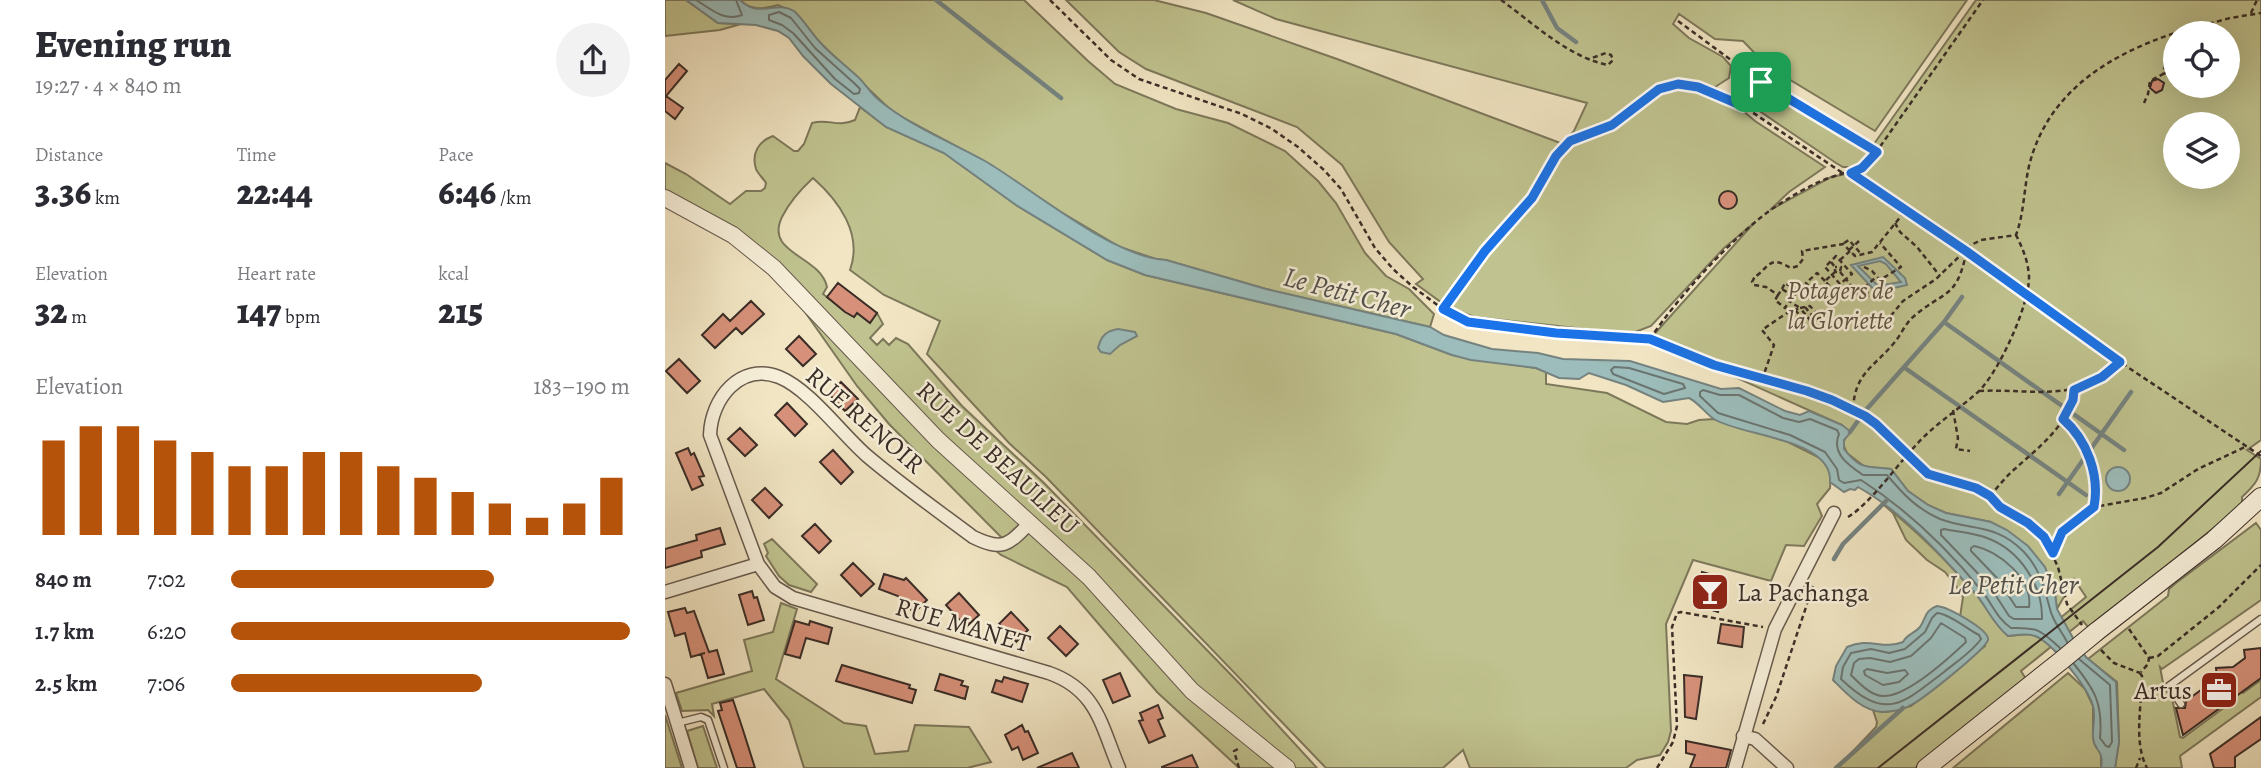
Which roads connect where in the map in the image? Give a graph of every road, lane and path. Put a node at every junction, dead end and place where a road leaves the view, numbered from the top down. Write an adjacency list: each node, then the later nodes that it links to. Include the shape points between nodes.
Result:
1 (1050, 0): 47 (path, via 1111,60 1139,79 1242,114 1298,147 1341,189 1375,248 1393,269)
2 (1501, 0): 10 (path)
3 (1983, 0): 15 (path)
4 (2257, 0): 5 (path)
5 (2251, 13): 6 (path); 8 (path)
6 (2261, 13)
7 (1678, 20): 12 (path)
8 (2221, 21)
9 (2163, 37): 21 (path, via 2098,68 2054,109 2030,164)
10 (1590, 59): 10 (path, via 1608,65 1613,60 1606,53)
11 (2163, 74): 13 (path, via 2150,81)
12 (1761, 82): 14 (path); 15 (path)
13 (2144, 103)
14 (1743, 106): 17 (path); 47 (path, via 1698,87 1678,84 1659,89 1612,125 1570,141 1532,198 1485,251)
15 (1877, 152): 16 (path)
16 (1851, 173): 17 (path); 19 (path)
17 (1844, 174): 53 (path, via 1775,207 1750,228)
18 (665, 198): 71 (street, RUE DE BEAULIEU, via 733,235 774,268 938,440)
19 (1906, 210): 20 (path); 28 (path)
20 (1895, 223): 23 (path); 36 (path)
21 (2016, 235): 28 (path, via 1981,240); 42 (path, via 2028,266)
22 (1859, 241): 25 (path)
23 (1879, 243): 29 (path, via 1872,252); 37 (path, via 1901,267 1883,280)
24 (1843, 244): 25 (path, via 1849,240); 27 (path); 43 (path, via 1802,251 1803,259 1794,268 1779,262 1767,264 1752,284)
25 (1854, 246): 27 (path); 29 (path)
26 (1863, 247): 29 (path)
27 (1850, 251): 29 (path, via 1855,256); 31 (path)
28 (1966, 251): 36 (path); 42 (path); 59 (path, via 1957,284 1913,318 1873,362 1855,390)
29 (1860, 253)
30 (1831, 261): 31 (path, via 1836,256); 32 (path); 35 (path, via 1825,267)
31 (1841, 264): 32 (path); 34 (path); 38 (path, via 1852,274)
32 (1835, 267): 35 (path)
33 (1864, 268): 37 (path)
34 (1840, 272): 35 (path); 38 (path)
35 (1833, 273): 38 (path, via 1840,285); 39 (path)
36 (1940, 276): 52 (path, via 1903,301)
37 (1876, 277): 38 (path, via 1868,284 1869,295 1861,299)
38 (1846, 279)
39 (1825, 281): 39 (path, via 1832,289 1821,300 1805,283 1817,273)
40 (1782, 289): 41 (path, via 1785,283); 43 (path); 44 (path)
41 (1798, 291): 44 (path); 45 (path)
42 (2026, 294): 54 (path); 57 (path, via 2001,358)
43 (1778, 295): 46 (path, via 1775,300 1785,307)
44 (1793, 296): 46 (path)
45 (1809, 299)
46 (1790, 302): 48 (path)
47 (1443, 309): 53 (path, via 1468,322 1487,325)
48 (1798, 309): 49 (path); 50 (path); 50 (path, via 1810,306 1821,318); 51 (path)
49 (1789, 312): 51 (path, via 1800,324); 55 (path, via 1762,330 1774,345)
50 (1811, 321): 51 (path)
51 (1806, 322)
52 (1880, 329)
53 (1650, 339): 55 (path)
54 (2120, 362): 56 (path); 61 (path)
55 (1762, 380): 59 (path, via 1807,391)
56 (2074, 390): 57 (path); 60 (path)
57 (1979, 391): 58 (path)
58 (1955, 409): 62 (path, via 1956,449); 63 (path)
59 (1853, 410): 63 (path, via 1885,432)
60 (2063, 419): 65 (path, via 2046,443); 67 (path, via 2088,453 2096,484)
61 (2245, 447): 64 (path); 67 (path, via 2161,493)
62 (1970, 451)
63 (1906, 455): 65 (path, via 1928,474); 68 (path, via 1849,518)
64 (2261, 456)
65 (1990, 496): 72 (path, via 2044,537)
66 (2261, 497): 70 (main road)
67 (2094, 507): 72 (path, via 2062,532)
68 (1834, 513): 79 (street)
69 (2261, 513): 70 (main road)
70 (2237, 520): 80 (main road)
71 (1029, 524): 73 (street, RUE RENOIR, via 1002,546 972,537 866,455 792,383 774,375 754,374 721,397 712,415 710,435); 93 (street, RUE DE BEAULIEU, via 1089,577 1192,691)
72 (2053, 553): 80 (path, via 2067,604)
73 (758, 564): 76 (street); 91 (street, RUE MANET, via 775,587 793,598 1070,682 1092,704)
74 (2261, 565): 81 (path, via 2219,607 2158,656)
75 (1816, 579): 86 (path, via 1776,697)
76 (665, 593)
77 (2261, 619): 84 (lane, via 2168,686)
78 (2125, 623): 81 (path)
79 (1775, 629): 86 (street); 94 (path, via 1677,614 1672,627 1677,726)
80 (2092, 635): 82 (path, via 2114,663); 97 (main road, bridge)
81 (2149, 658): 82 (path)
82 (2140, 673): 88 (path)
83 (665, 684): 85 (street)
84 (2181, 704)
85 (677, 723): 89 (street); 90 (lane, via 701,717 708,720)
86 (1749, 737): 95 (street); 96 (street)
87 (1234, 751): 92 (path)
88 (2141, 756): 98 (path); 99 (path)
89 (691, 768)
90 (724, 768)
91 (1119, 768)
92 (1239, 768)
93 (1287, 768)
94 (1657, 768)
95 (1735, 768)
96 (1787, 768)
97 (1926, 768)
98 (2136, 768)
99 (2147, 768)

